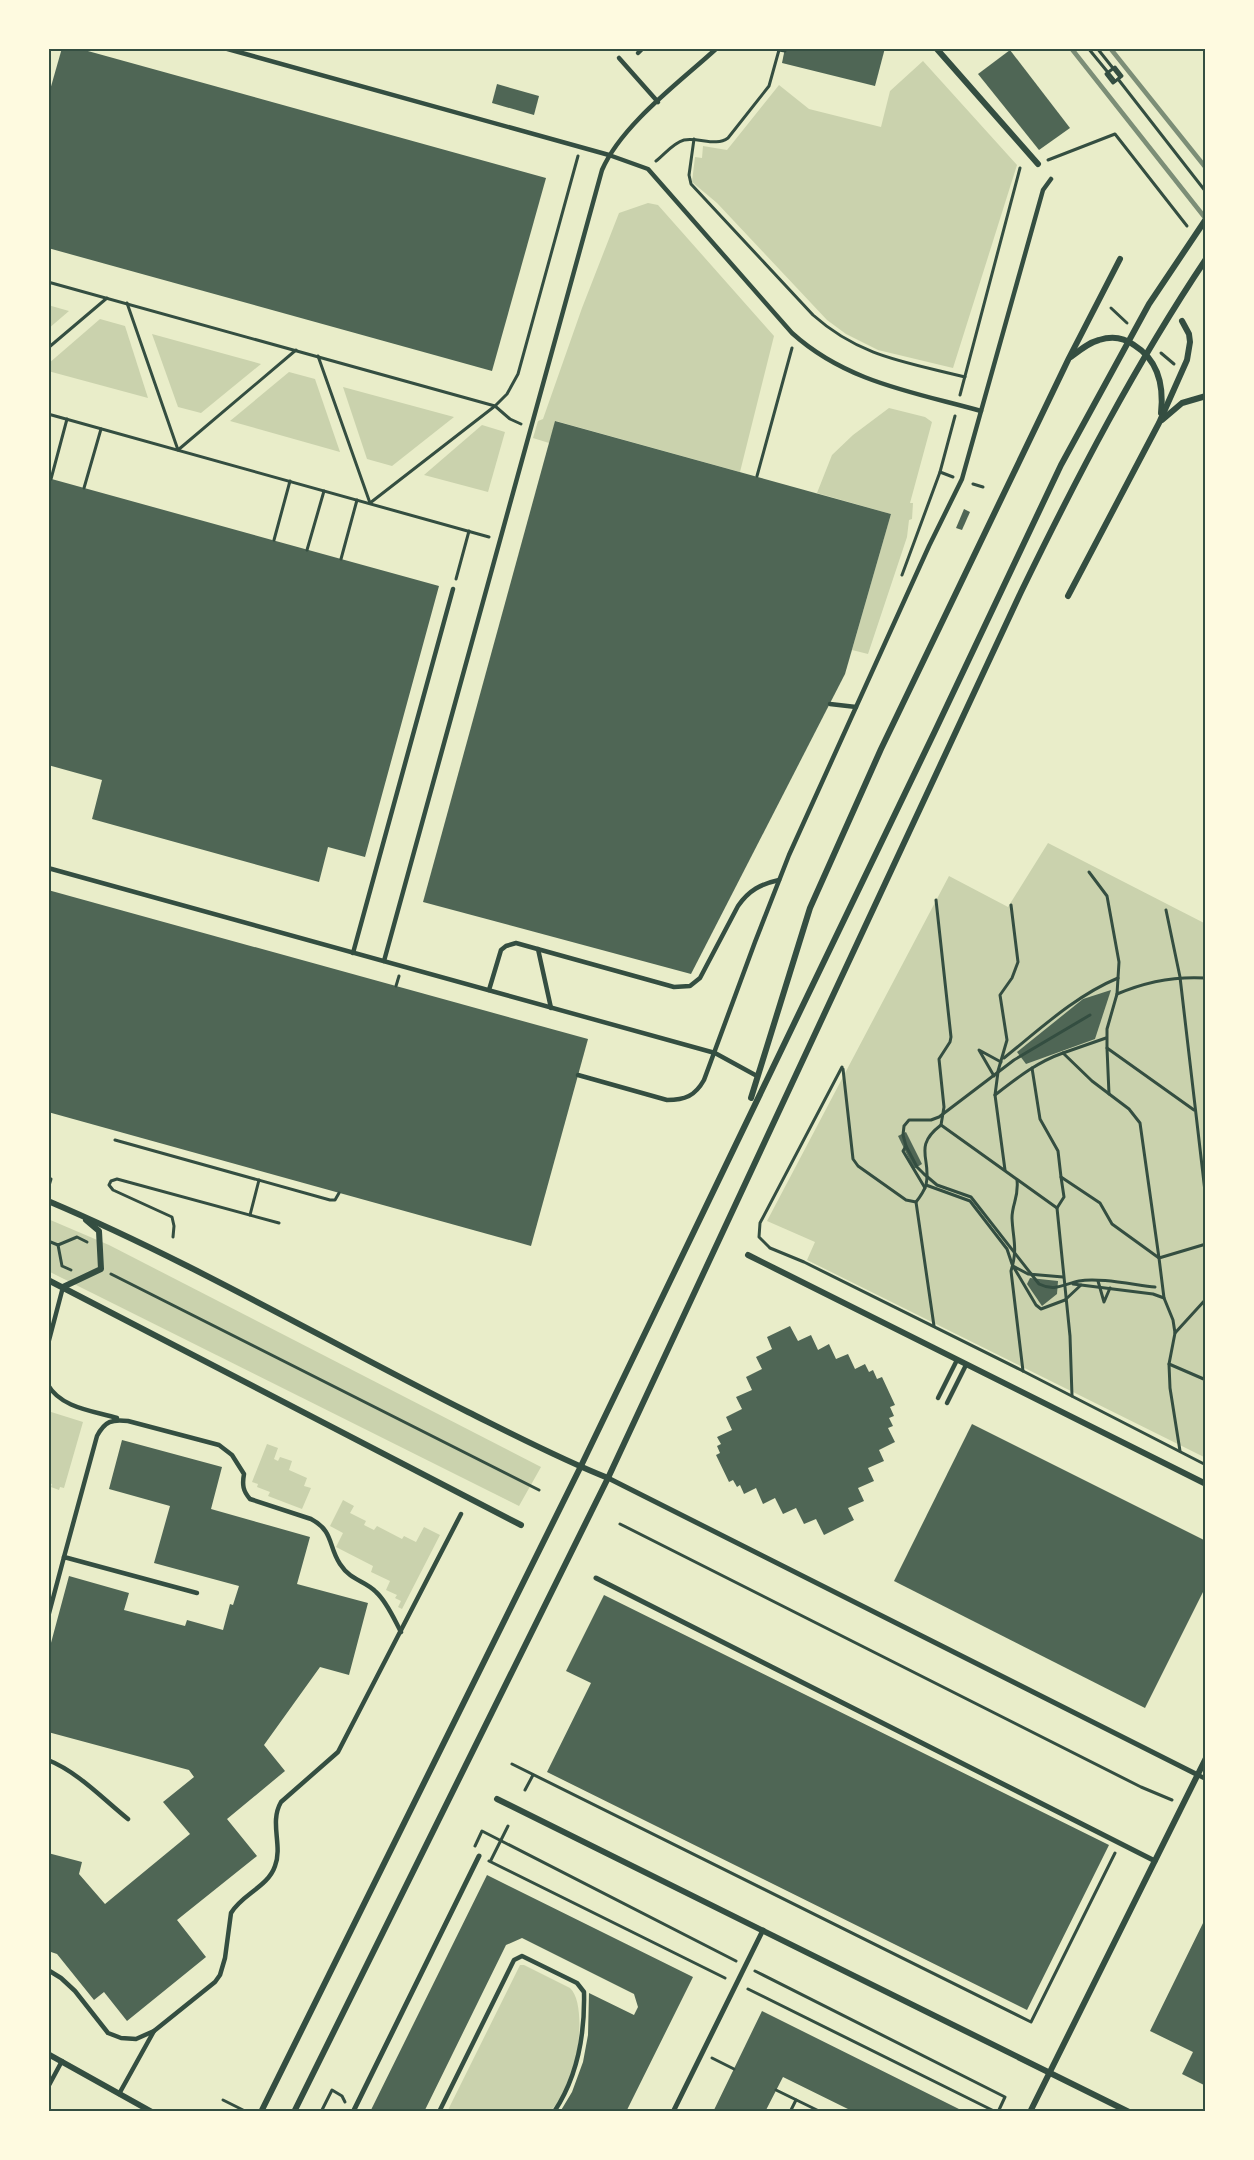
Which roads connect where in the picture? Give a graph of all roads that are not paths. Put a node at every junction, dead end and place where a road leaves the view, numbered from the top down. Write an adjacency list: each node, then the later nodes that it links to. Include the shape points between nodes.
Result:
1 (224, 48): 8 (lane)
2 (643, 48): 5 (lane)
3 (717, 48): 7 (lane)
4 (936, 48): 9 (street)
5 (638, 53)
6 (619, 58): 7 (lane)
7 (658, 102): 8 (lane)
8 (609, 155): 17 (lane, via 648,169 795,336 821,357 874,381); 27 (lane, via 600,176)
9 (1038, 164)
10 (1052, 179): 17 (lane, via 1043,190)
11 (1206, 219): 46 (street, via 1144,315 1061,465)
12 (1120, 259): 15 (street)
13 (1206, 259): 47 (street, via 1168,316 1078,474)
14 (1182, 321): 18 (street, via 1189,334 1190,352)
15 (1069, 358): 18 (street, via 1086,345 1109,337 1128,341 1144,352 1157,369 1160,381); 32 (street, via 881,749 810,908)
16 (1206, 396): 18 (street, via 1182,403)
17 (981, 411): 22 (lane, via 962,479)
18 (1159, 423): 20 (street)
19 (453, 589): 26 (lane)
20 (1068, 596)
21 (830, 704): 22 (lane)
22 (855, 707): 24 (lane)
23 (48, 868): 26 (lane)
24 (779, 879): 25 (lane, via 762,884 744,897 700,978 690,986 674,987); 30 (lane)
25 (538, 949): 28 (lane, via 516,943 506,946 498,957); 29 (lane)
26 (352, 953): 27 (lane)
27 (384, 961): 28 (lane)
28 (489, 990): 29 (lane)
29 (551, 1008): 30 (lane)
30 (715, 1053): 31 (lane, via 698,1091 680,1100 667,1100); 32 (lane)
31 (578, 1075)
32 (757, 1076): 33 (street)
33 (751, 1098)
34 (48, 1201): 35 (street)
35 (79, 1214): 38 (street, via 99,1231 101,1269); 46 (street)
36 (748, 1256): 40 (street)
37 (48, 1280): 38 (street)
38 (63, 1287): 39 (lane); 50 (street)
39 (48, 1344)
40 (957, 1360): 41 (street); 43 (lane)
41 (966, 1365): 44 (lane); 48 (street)
42 (48, 1385): 45 (lane, via 61,1400)
43 (938, 1398)
44 (947, 1402)
45 (128, 1421): 51 (lane, via 113,1419 97,1436); 55 (lane, via 219,1445 232,1455 244,1474 242,1483 250,1499 320,1523 339,1563 351,1578 377,1592)
46 (580, 1468): 47 (street); 73 (street)
47 (608, 1478): 58 (street); 74 (street)
48 (1206, 1484)
49 (461, 1514): 55 (lane)
50 (521, 1525)
51 (64, 1557): 53 (lane); 54 (lane)
52 (596, 1578): 63 (street)
53 (196, 1593)
54 (48, 1617)
55 (401, 1632): 66 (lane, via 338,1752 277,1809 278,1859 266,1881 231,1913 220,1975)
56 (1206, 1758): 58 (street)
57 (48, 1760): 61 (lane, via 63,1767)
58 (1198, 1775): 59 (lane); 63 (street)
59 (1206, 1779)
60 (497, 1799): 64 (street)
61 (128, 1819)
62 (479, 1856): 75 (street)
63 (1155, 1861): 69 (street)
64 (763, 1930): 69 (street); 78 (street)
65 (48, 1970): 66 (lane, via 75,1991 108,2033 136,2039)
66 (154, 2031): 71 (lane)
67 (48, 2054): 68 (street)
68 (62, 2061): 70 (lane); 71 (street)
69 (1050, 2073): 79 (street); 80 (street)
70 (48, 2086)
71 (119, 2094): 72 (street)
72 (152, 2112)
73 (261, 2112)
74 (294, 2112)
75 (353, 2112)
76 (439, 2112): 77 (lane, via 514,1960 522,1956 578,1983 584,1992 579,2057)
77 (554, 2112)
78 (673, 2112)
79 (1030, 2112)
80 (1129, 2112)

